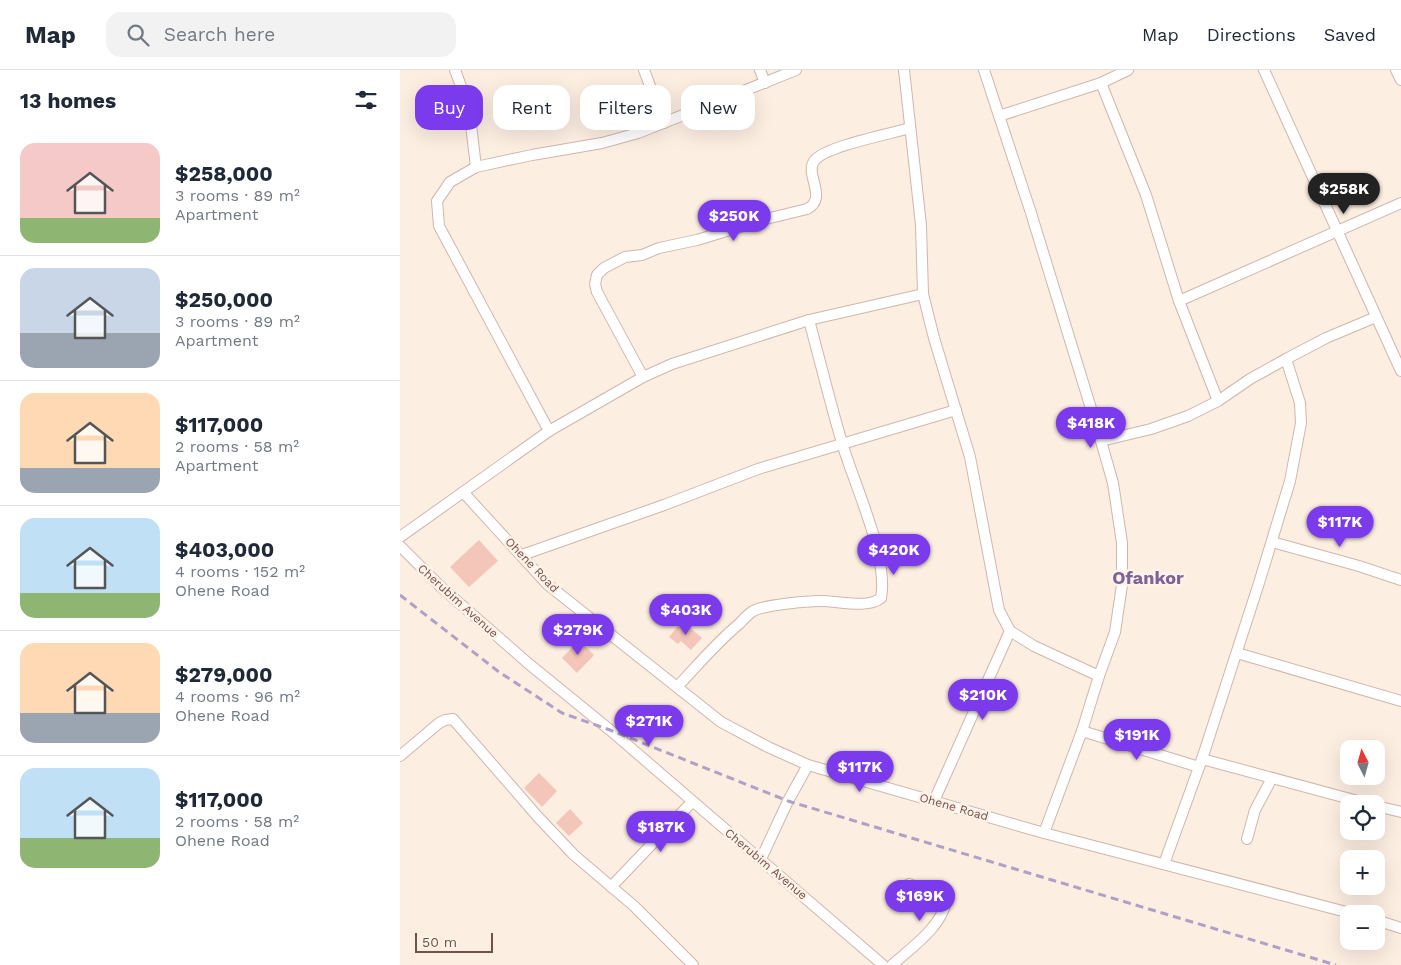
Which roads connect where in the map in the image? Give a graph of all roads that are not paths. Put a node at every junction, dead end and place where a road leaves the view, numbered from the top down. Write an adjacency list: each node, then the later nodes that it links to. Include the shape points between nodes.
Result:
1 (455, 70): 18 (street, via 468,108)
2 (644, 70): 13 (street)
3 (760, 70): 11 (street)
4 (796, 70): 11 (street)
5 (904, 70): 16 (street)
6 (984, 70): 14 (street)
7 (1128, 70): 12 (street)
8 (1264, 70): 20 (street)
9 (1396, 70): 10 (street)
10 (1401, 80)
11 (765, 83): 15 (street)
12 (1101, 83): 14 (street); 22 (street, via 1146,195)
13 (650, 85)
14 (999, 116): 31 (street)
15 (671, 120)
16 (910, 128): 21 (street, via 921,225); 27 (street, via 834,149 815,159 812,171 815,202 807,209 659,248 604,268 597,275 597,292)
17 (646, 130): 18 (street, via 602,143)
18 (476, 167): 30 (street, via 450,182 437,201 439,226)
19 (1401, 203): 20 (street)
20 (1338, 232): 22 (street); 23 (street)
21 (923, 294): 24 (street); 29 (street)
22 (1179, 301): 28 (street)
23 (1376, 317): 25 (street); 26 (street)
24 (809, 320): 27 (street, via 672,364); 32 (street)
25 (1286, 359): 28 (street); 35 (street, via 1300,403 1301,423 1290,481)
26 (1401, 371)
27 (643, 377): 30 (street)
28 (1218, 401): 31 (street, via 1151,429)
29 (956, 410): 32 (street); 39 (street, via 970,457 999,610)
30 (549, 431): 33 (street)
31 (1101, 441): 41 (street, via 1113,483 1122,543 1122,585 1115,632)
32 (843, 444): 37 (street, via 758,469); 42 (street, via 880,561 881,598 867,604 820,601 753,611 726,634)
33 (463, 492): 34 (street); 37 (street, Ohene Road)
34 (400, 537)
35 (1272, 542): 38 (street); 40 (street)
36 (400, 546): 51 (street, Cherubim Avenue, via 441,587)
37 (522, 555): 42 (street, Ohene Road, via 547,584)
38 (1401, 580)
39 (1010, 631): 41 (street, via 1034,646); 50 (street)
40 (1236, 653): 43 (street); 46 (street)
41 (1099, 676): 44 (street)
42 (677, 687): 47 (street, Ohene Road, via 721,722)
43 (1401, 700)
44 (1082, 731): 46 (street); 54 (street)
45 (400, 756): 59 (street, via 439,723 453,719 538,817 574,855)
46 (1201, 763): 48 (street); 57 (street)
47 (808, 764): 50 (street, Ohene Road); 56 (street)
48 (1272, 778): 49 (street); 55 (street, via 1255,810)
49 (1340, 796)
50 (934, 801): 54 (street, Ohene Road)
51 (692, 802): 56 (street, Cherubim Avenue); 59 (street)
52 (1385, 808): 53 (street)
53 (1401, 812)
54 (1044, 833): 57 (street, Ohene Road)
55 (1247, 839)
56 (761, 859): 64 (street, Cherubim Avenue)
57 (1164, 864): 60 (street, Ohene Road)
58 (909, 884): 65 (street, via 946,900 945,910 935,926)
59 (611, 887): 63 (street)
60 (1340, 910)
61 (1385, 923): 62 (street)
62 (1401, 928)
63 (693, 965)
64 (883, 965)
65 (892, 965)

